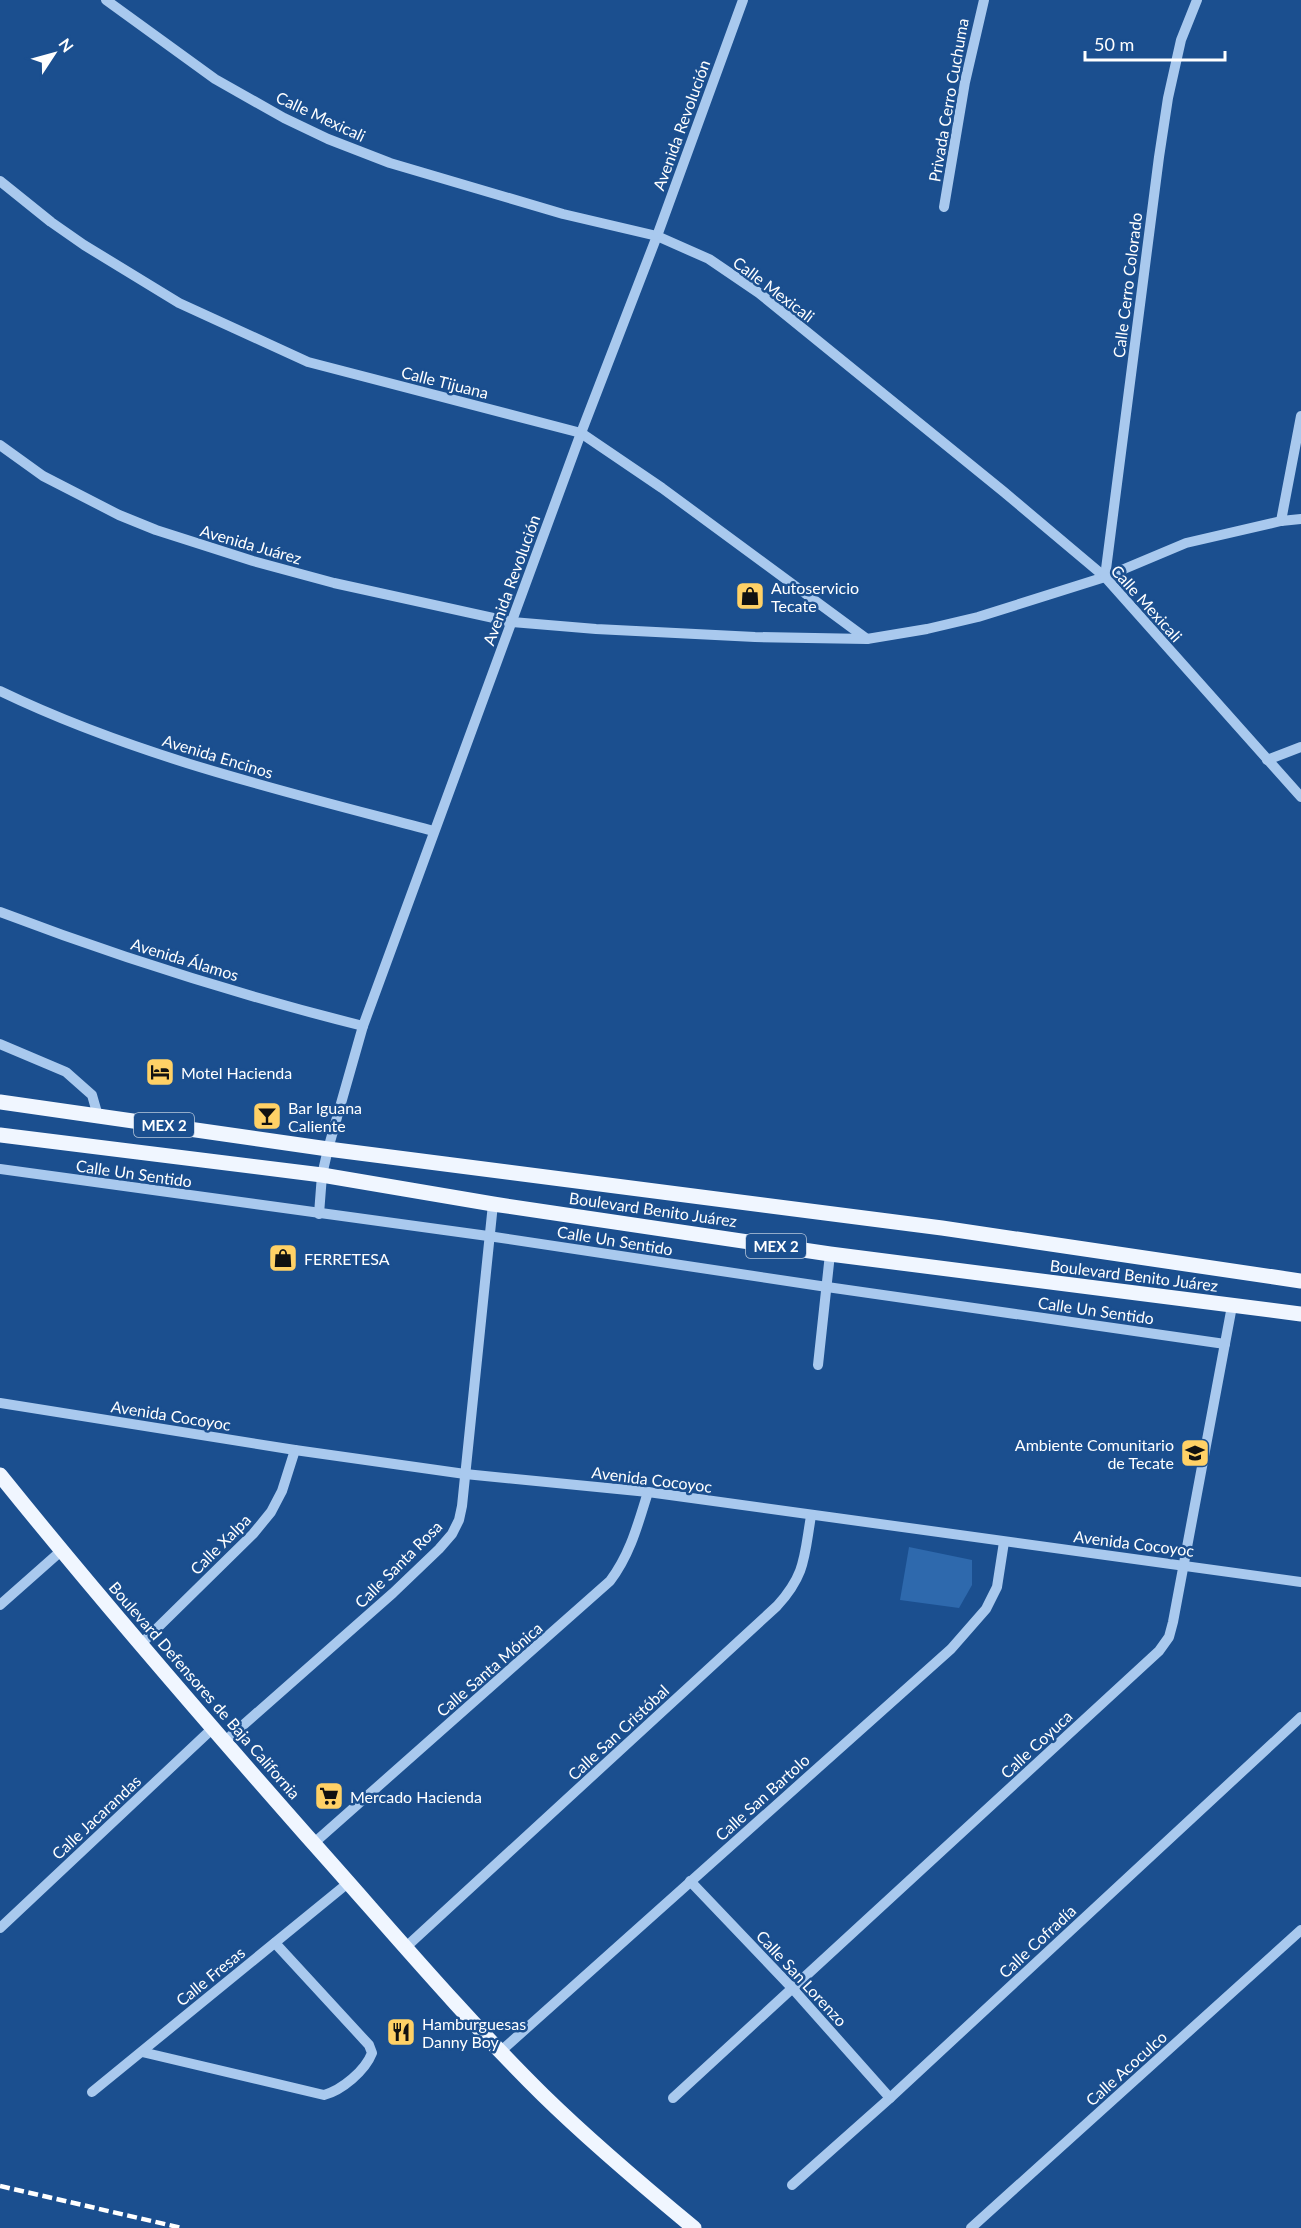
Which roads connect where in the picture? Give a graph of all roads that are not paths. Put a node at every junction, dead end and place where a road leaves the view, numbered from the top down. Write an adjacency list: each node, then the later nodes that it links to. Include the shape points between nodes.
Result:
1 (106, 0): 7 (street, Calle Mexicali, via 215,79 328,139 390,163 563,214)
2 (743, 0): 7 (street, Avenida Revolución)
3 (984, 0): 6 (street, Privada Cerro Cuchuma, via 965,82)
4 (1197, 0): 13 (street, Calle Cerro Colorado, via 1181,40 1168,98)
5 (0, 181): 9 (street, Calle Tijuana, via 84,245 179,303 308,362)
6 (944, 207)
7 (657, 236): 9 (street, Avenida Revolución); 13 (street, Calle Mexicali, via 709,259 759,293)
8 (1301, 416): 12 (street)
9 (581, 433): 14 (street, Avenida Revolución); 15 (street, Calle Tijuana)
10 (0, 445): 14 (street, Avenida Juárez, via 72,492 156,531 334,583)
11 (1301, 519): 12 (street, Avenida Juárez)
12 (1281, 520): 13 (street, Avenida Juárez, via 1186,543)
13 (1106, 577): 15 (street, Avenida Juárez, via 978,616); 18 (street, Calle Mexicali)
14 (512, 622): 15 (street, Avenida Juárez, via 755,637); 20 (street, Avenida Revolución)
15 (867, 639)
16 (0, 691): 20 (street, Avenida Encinos, via 82,727 154,752)
17 (1301, 747): 18 (street)
18 (1267, 760): 19 (street, Calle Mexicali)
19 (1301, 797)
20 (434, 831): 22 (street, Avenida Revolución)
21 (0, 912): 22 (street, Avenida Álamos, via 66,938)
22 (363, 1026): 27 (street, Avenida Revolución)
23 (0, 1044): 25 (street, via 66,1072 92,1095)
24 (0, 1102): 25 (main road, Boulevard Benito Juárez / MEX 2)
25 (98, 1116): 27 (main road, Boulevard Benito Juárez / MEX 2)
26 (0, 1135): 29 (main road, Boulevard Benito Juárez / MEX 2)
27 (328, 1149): 29 (street, Avenida Revolución); 34 (main road, Boulevard Benito Juárez / MEX 2, via 942,1228)
28 (0, 1169): 31 (street, Calle Un Sentido)
29 (322, 1175): 30 (main road, Boulevard Benito Juárez / MEX 2); 31 (street, Avenida Revolución)
30 (493, 1204): 32 (street, Calle Santa Rosa); 33 (main road, Boulevard Benito Juárez / MEX 2)
31 (319, 1214): 32 (street, Calle Un Sentido)
32 (489, 1236): 35 (street, Calle Un Sentido); 42 (street, Calle Santa Rosa)
33 (830, 1254): 35 (street); 36 (main road, Boulevard Benito Juárez / MEX 2)
34 (1301, 1281)
35 (827, 1287): 38 (street, Calle Un Sentido); 39 (street)
36 (1232, 1306): 37 (main road, Boulevard Benito Juárez / MEX 2); 38 (street, Calle Coyuca)
37 (1301, 1314)
38 (1225, 1344): 48 (street, Calle Coyuca)
39 (818, 1365)
40 (0, 1403): 41 (street, Avenida Cocoyoc)
41 (295, 1450): 42 (street, Avenida Cocoyoc); 51 (street, Calle Xalpa, via 272,1512)
42 (465, 1474): 44 (street, Avenida Cocoyoc); 54 (street, Calle Santa Rosa, via 459,1520 439,1549)
43 (0, 1475): 47 (main road, Boulevard Defensores de Baja California)
44 (648, 1492): 45 (street, Avenida Cocoyoc); 55 (street, Calle Santa Mónica, via 629,1550 610,1581)
45 (811, 1516): 46 (street, Avenida Cocoyoc); 61 (street, Calle San Cristóbal, via 801,1573 793,1589)
46 (1004, 1542): 48 (street, Avenida Cocoyoc); 56 (street, Calle San Bartolo, via 997,1587 969,1630)
47 (61, 1551): 50 (street); 51 (main road, Boulevard Defensores de Baja California)
48 (1183, 1565): 49 (street, Avenida Cocoyoc); 62 (street, Calle Coyuca, via 1169,1636 1159,1652)
49 (1301, 1582)
50 (0, 1605)
51 (141, 1644): 53 (main road, Boulevard Defensores de Baja California)
52 (1301, 1717): 67 (street, Calle Cofradía)
53 (213, 1728): 54 (main road, Boulevard Defensores de Baja California); 58 (street, Calle Jacarandas)
54 (224, 1742): 55 (main road, Boulevard Defensores de Baja California)
55 (314, 1843): 57 (main road, Boulevard Defensores de Baja California)
56 (690, 1881): 62 (street, Calle San Lorenzo); 63 (street, Calle San Bartolo)
57 (348, 1883): 60 (street, Calle Fresas); 61 (main road, Boulevard Defensores de Baja California)
58 (0, 1928)
59 (1301, 1930): 70 (street, Calle Acoculco)
60 (275, 1943): 64 (street, Calle Fresas); 64 (street, via 369,2045 369,2061 345,2085 324,2095)
61 (406, 1947): 63 (main road, Boulevard Defensores de Baja California)
62 (793, 1989): 66 (street, Calle Coyuca); 67 (street, Calle San Lorenzo)
63 (501, 2051): 69 (main road, Boulevard Defensores de Baja California, via 604,2153)
64 (142, 2052): 65 (street, Calle Fresas)
65 (92, 2092)
66 (673, 2098)
67 (890, 2098): 68 (street, Calle Cofradía)
68 (792, 2185)
69 (694, 2228)
70 (971, 2228)

